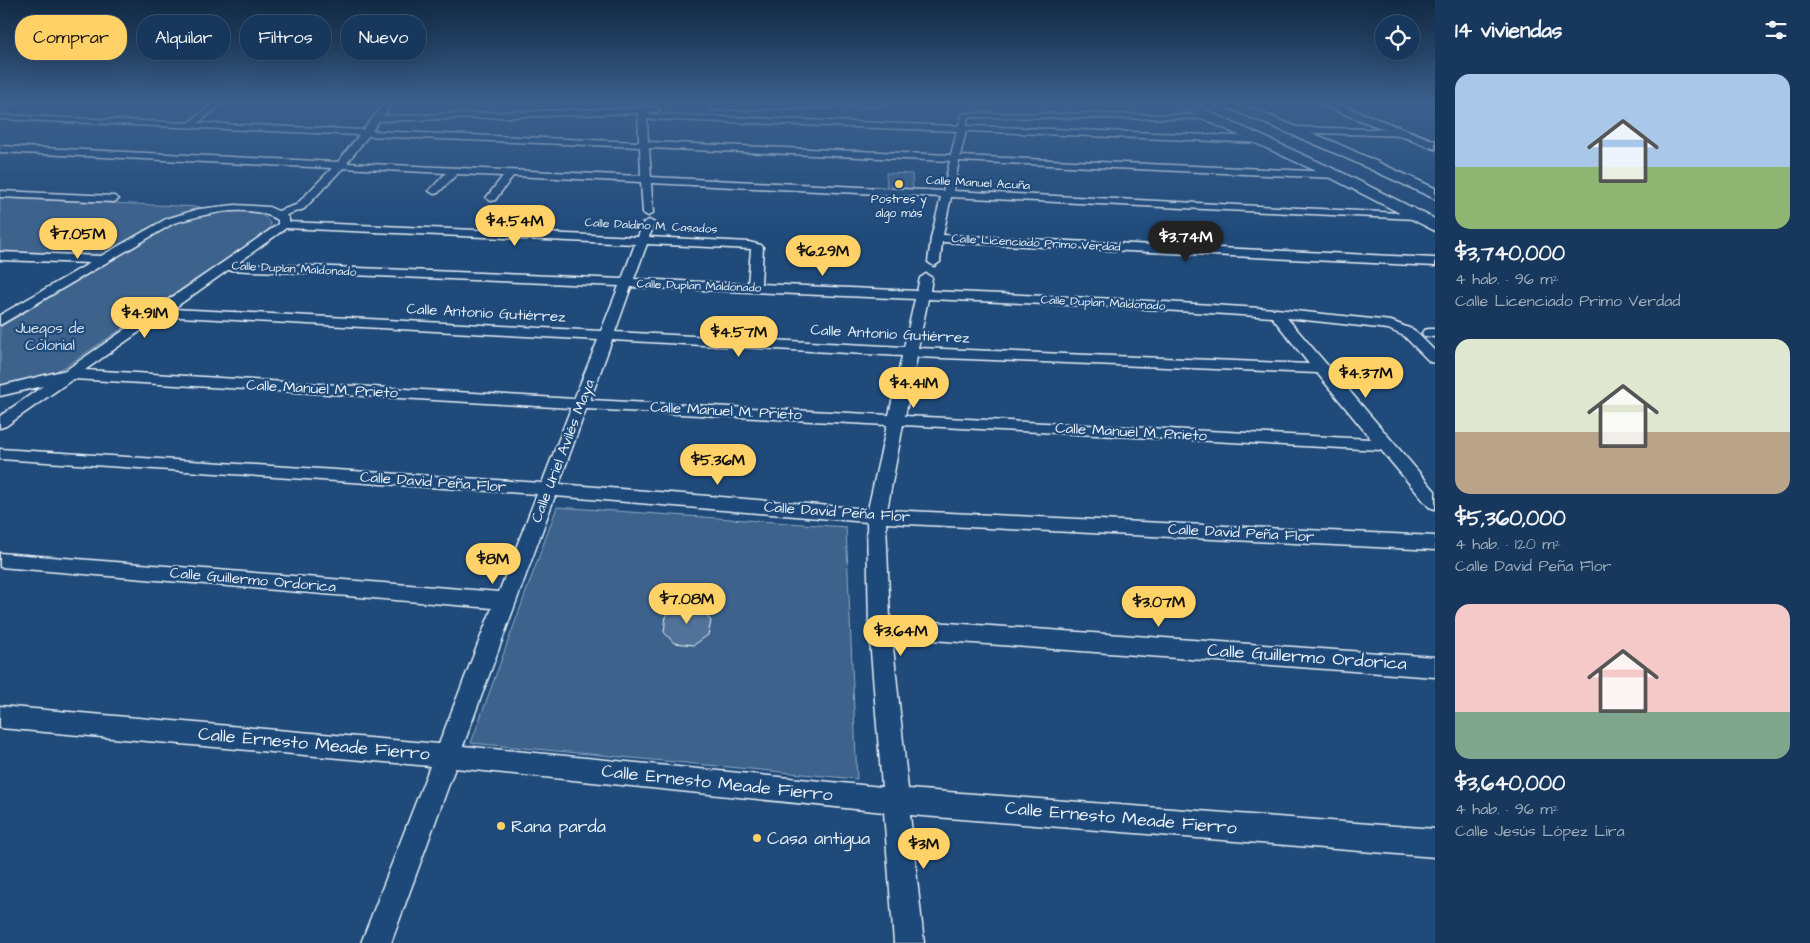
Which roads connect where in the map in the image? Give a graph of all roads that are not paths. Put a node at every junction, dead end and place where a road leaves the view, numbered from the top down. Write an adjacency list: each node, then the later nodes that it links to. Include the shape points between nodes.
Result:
1 (353, 148): 9 (street)
2 (645, 148): 13 (street)
3 (717, 148): 8 (street)
4 (957, 148): 8 (street)
5 (1280, 148): 12 (main road)
6 (1334, 148): 17 (main road)
7 (0, 149): 9 (street, Calle Manuel Acuña)
8 (955, 158): 12 (street); 16 (street)
9 (341, 164): 10 (street, Calle Manuel Acuña); 21 (street, via 308,201)
10 (455, 170): 11 (street, Calle Manuel Acuña); 14 (street)
11 (511, 172): 13 (street, Calle Manuel Acuña); 18 (street)
12 (1336, 175): 20 (main road)
13 (647, 180): 16 (street, Calle Manuel Acuña); 22 (street)
14 (434, 191)
15 (0, 194): 19 (street)
16 (947, 194): 20 (street, Calle Manuel Acuña); 24 (street)
17 (1435, 194)
18 (491, 198)
19 (114, 199)
20 (1416, 216): 23 (main road)
21 (281, 220): 22 (street, Calle Daldino M. Casados); 26 (street, Calle Daldino M. Casados, via 269,210 235,208 203,211 170,221); 29 (street)
22 (647, 225): 31 (street, Calle Uriel Avilés Maya); 32 (street, Calle Daldino M. Casados, via 757,247)
23 (1435, 226)
24 (938, 238): 27 (street); 28 (street, Calle Licenciado Primo Verdad)
25 (0, 256): 26 (street)
26 (104, 260): 35 (street, Calle Daldino M. Casados)
27 (934, 262)
28 (1435, 262)
29 (225, 266): 31 (street, Calle Duplan Maldonado); 36 (street)
30 (926, 278): 33 (street)
31 (626, 284): 32 (street, Calle Duplan Maldonado); 39 (street, Calle Uriel Avilés Maya)
32 (754, 288): 33 (street, Calle Duplan Maldonado)
33 (923, 296): 37 (street, Calle Duplan Maldonado); 40 (street)
34 (0, 307): 35 (street)
35 (22, 308): 38 (street, Calle Daldino M. Casados)
36 (158, 312): 39 (street, Calle Antonio Gutiérrez); 43 (street)
37 (1276, 312): 41 (street, Calle Duplan Maldonado, via 1380,322 1402,329); 42 (street)
38 (0, 321)
39 (606, 336): 40 (street, Calle Antonio Gutiérrez); 45 (street, Calle Uriel Avilés Maya)
40 (911, 352): 42 (street, Calle Antonio Gutiérrez); 46 (street)
41 (1435, 359)
42 (1321, 370): 48 (street)
43 (68, 374): 44 (street); 45 (street, Calle Manuel M. Prieto); 47 (street)
44 (0, 391)
45 (581, 404): 46 (street, Calle Manuel M. Prieto); 50 (street, Calle Uriel Avilés Maya)
46 (896, 420): 48 (street, Calle Manuel M. Prieto); 52 (street)
47 (0, 423)
48 (1385, 445): 51 (street)
49 (0, 454): 50 (street, Calle David Peña Flor)
50 (549, 489): 52 (street, Calle David Peña Flor); 55 (street, Calle Uriel Avilés Maya)
51 (1435, 503)
52 (876, 516): 53 (street, Calle David Peña Flor); 56 (street)
53 (1435, 543)
54 (0, 560): 55 (street, Calle Guillermo Ordorica)
55 (506, 601): 59 (street, Calle Uriel Avilés Maya)
56 (880, 627): 57 (street, Calle Guillermo Ordorica); 60 (street)
57 (1435, 666)
58 (0, 717): 59 (street, Calle Ernesto Meade Fierro)
59 (446, 756): 60 (street, Calle Ernesto Meade Fierro); 62 (street, Calle Uriel Avilés Maya)
60 (896, 801): 61 (street, Calle Ernesto Meade Fierro); 63 (street)
61 (1435, 843)
62 (376, 943)
63 (909, 943)

